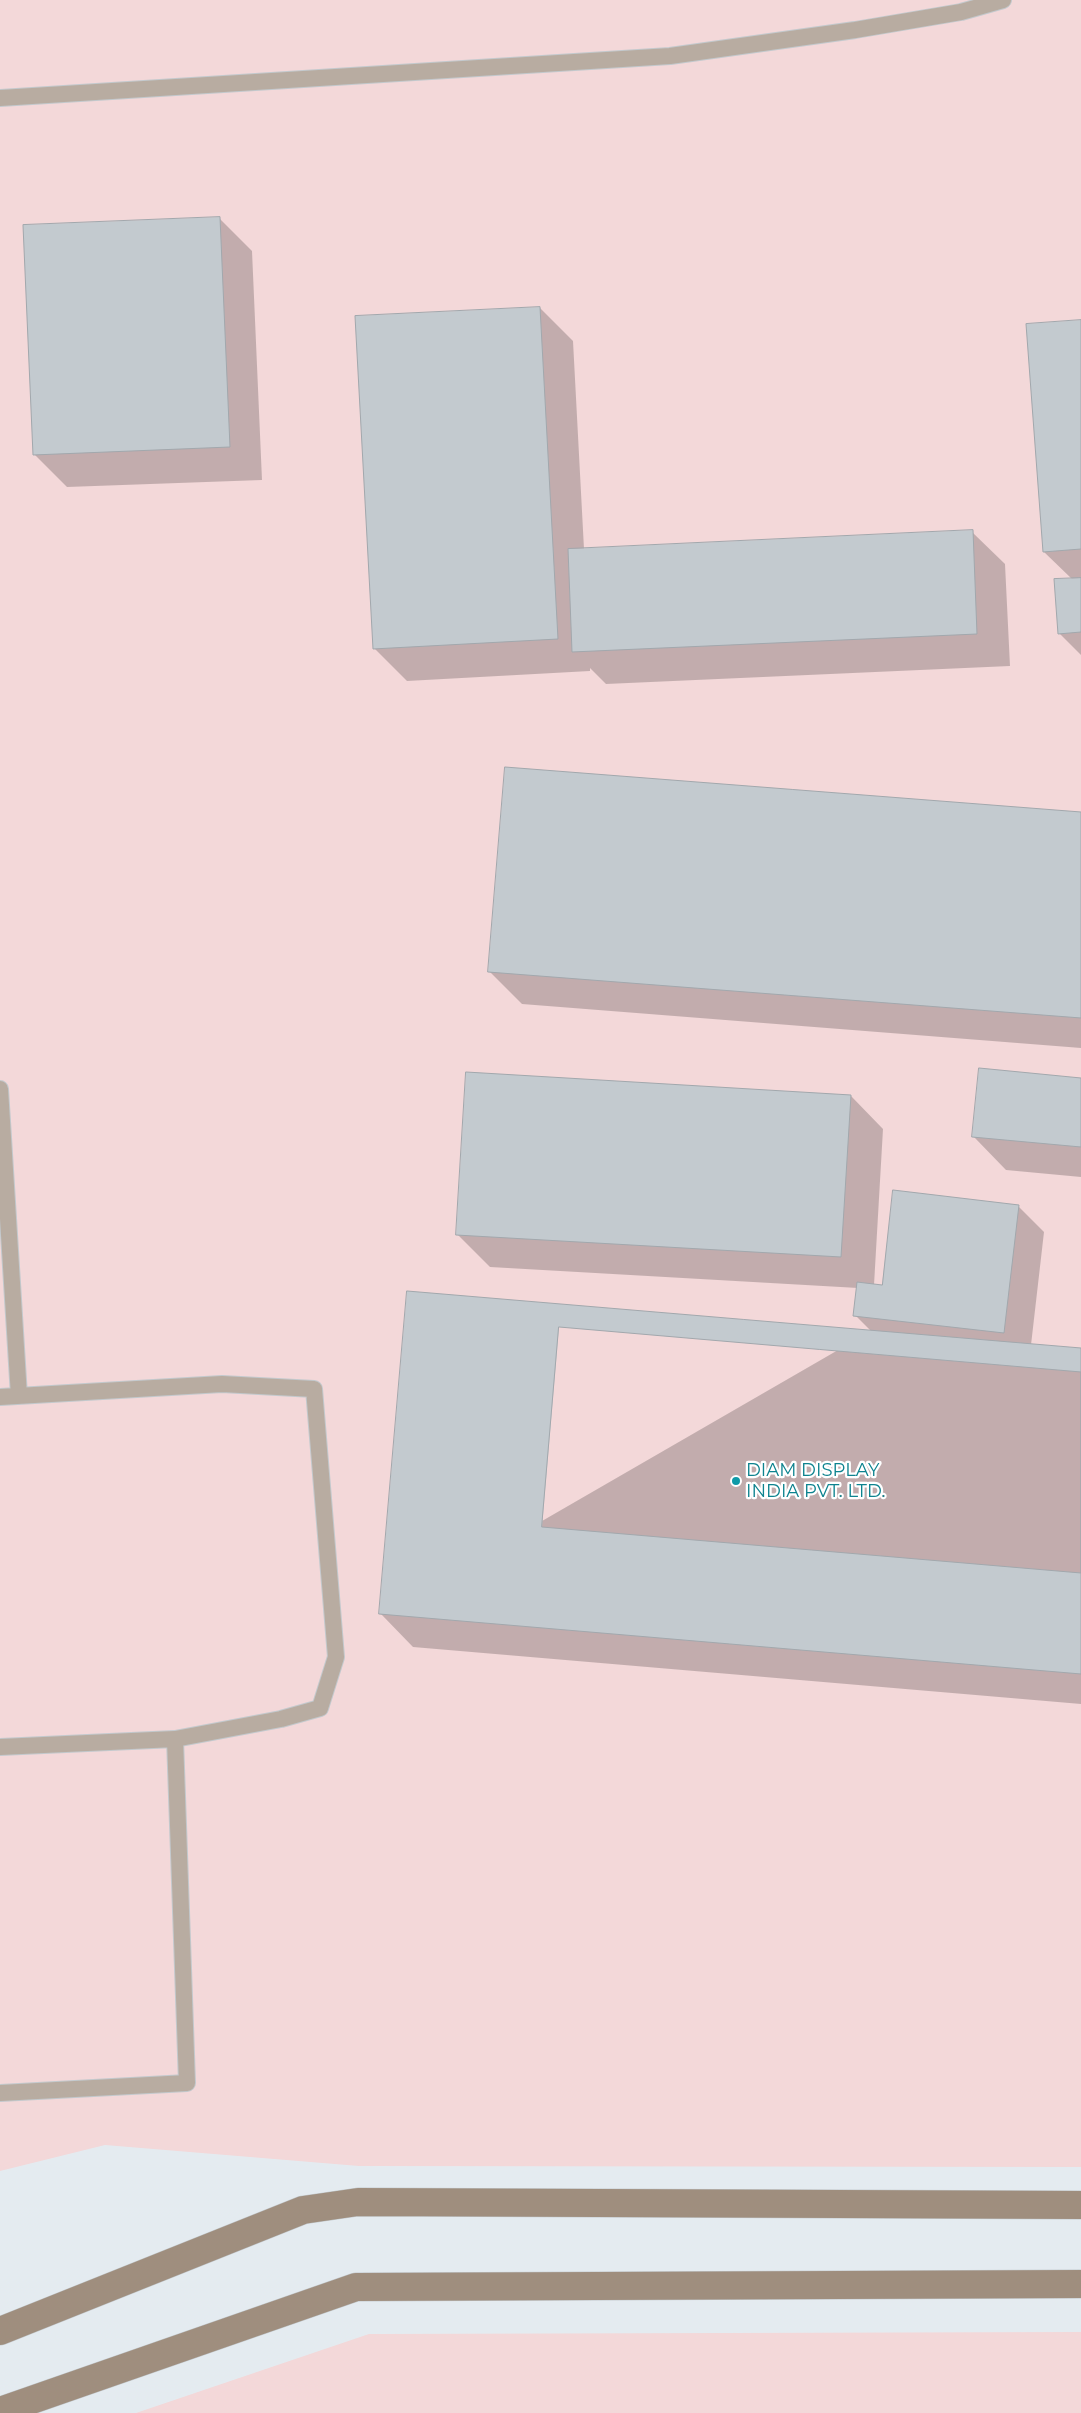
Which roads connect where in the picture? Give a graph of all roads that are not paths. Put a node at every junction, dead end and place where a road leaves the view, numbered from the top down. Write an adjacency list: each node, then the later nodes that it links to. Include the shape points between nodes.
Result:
1 (1004, 0): 2 (lane, via 962,12 670,56)
2 (0, 98)
3 (0, 1089): 4 (lane)
4 (19, 1396): 5 (lane); 6 (lane, via 222,1384 314,1389 336,1657 320,1708 281,1719)
5 (0, 1397)
6 (175, 1739): 7 (lane); 8 (lane, via 187,2083)
7 (0, 1747)
8 (0, 2093)
9 (1081, 2205): 11 (street, via 329,2204 303,2210)
10 (1081, 2284): 12 (street, via 356,2287)
11 (0, 2331)
12 (0, 2411)

